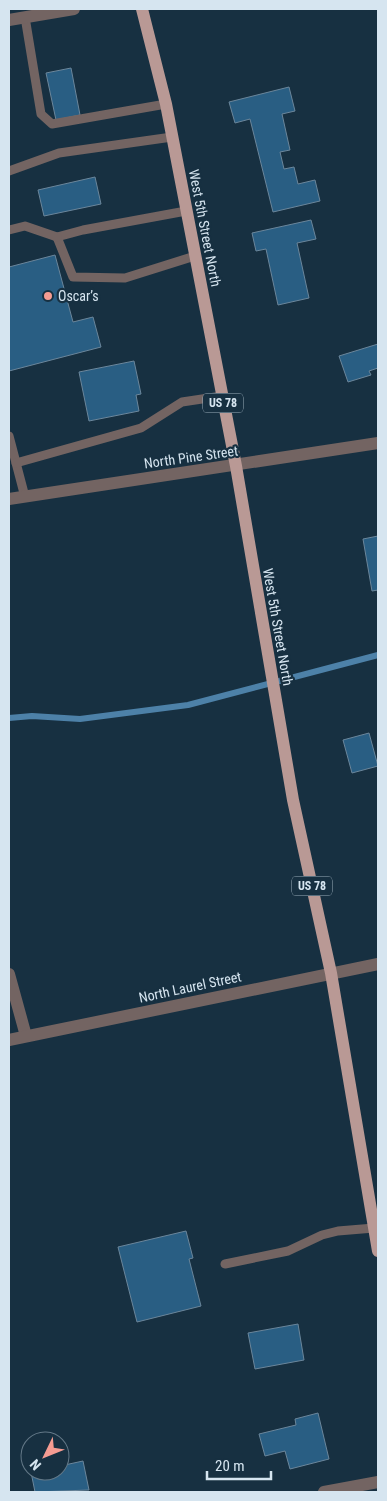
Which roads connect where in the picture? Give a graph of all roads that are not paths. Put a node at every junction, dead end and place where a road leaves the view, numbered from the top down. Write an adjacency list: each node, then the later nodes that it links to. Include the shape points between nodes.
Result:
1 (74, 9): 3 (street)
2 (142, 9): 5 (main road, West 5th Street North / US 78)
3 (25, 17): 4 (street); 5 (lane, via 41,114 52,124)
4 (9, 20)
5 (166, 104): 6 (main road, West 5th Street North / US 78)
6 (172, 136): 7 (lane, via 59,153); 8 (main road, West 5th Street North / US 78)
7 (9, 171)
8 (186, 211): 10 (lane); 11 (main road, West 5th Street North / US 78)
9 (9, 230): 10 (lane, via 24,226)
10 (57, 237): 11 (lane, via 73,277 126,278)
11 (195, 256): 12 (main road, West 5th Street North / US 78)
12 (222, 396): 15 (lane, via 182,402 141,428); 16 (main road, West 5th Street North / US 78)
13 (9, 436): 15 (lane)
14 (378, 443): 16 (street, North Pine Street)
15 (16, 463): 17 (lane)
16 (236, 466): 17 (street, North Pine Street); 20 (main road, West 5th Street North / US 78, via 293,800)
17 (25, 497): 18 (street, North Pine Street)
18 (9, 500)
19 (378, 964): 20 (street, North Laurel Street)
20 (331, 973): 22 (street, North Laurel Street); 24 (main road, West 5th Street North / US 78)
21 (9, 974): 22 (street)
22 (26, 1036): 23 (street, North Laurel Street)
23 (9, 1040)
24 (374, 1228): 25 (main road, West 5th Street North / US 78); 26 (lane, via 338,1231 288,1251)
25 (378, 1251)
26 (225, 1264)
27 (378, 1482): 28 (street)
28 (324, 1492)

